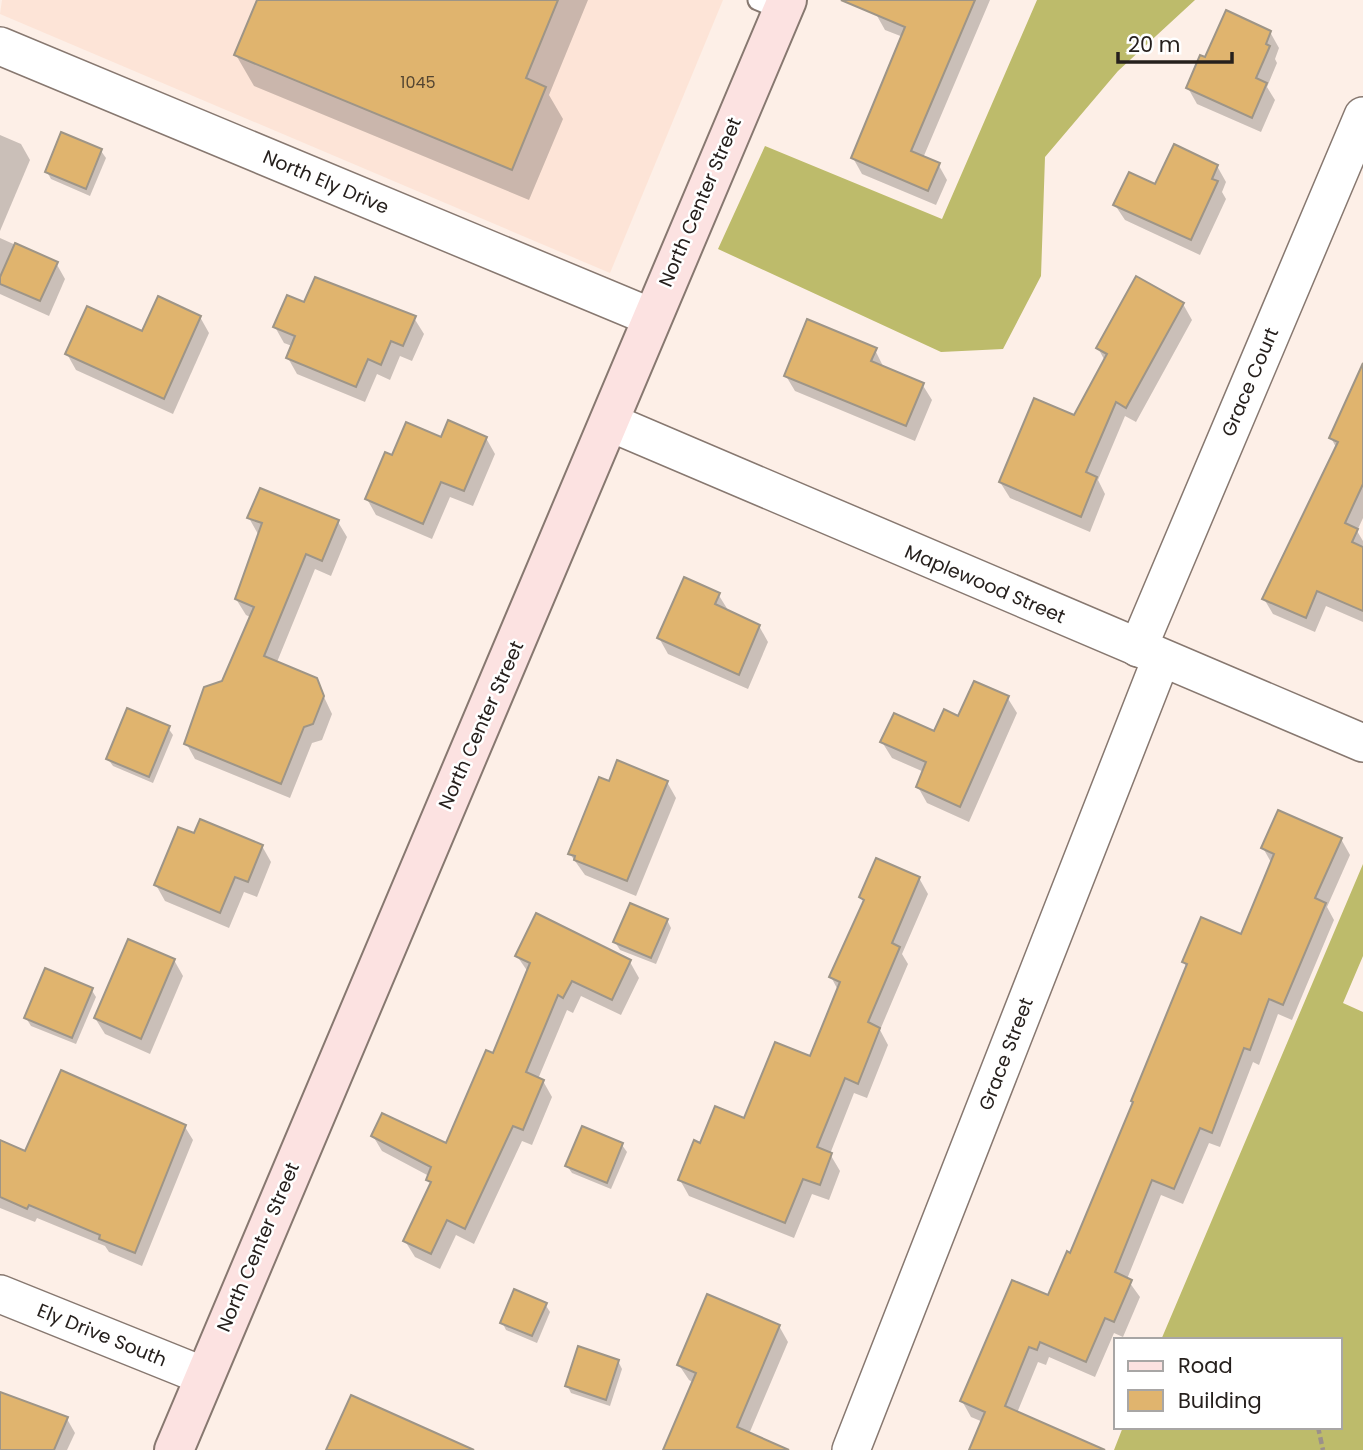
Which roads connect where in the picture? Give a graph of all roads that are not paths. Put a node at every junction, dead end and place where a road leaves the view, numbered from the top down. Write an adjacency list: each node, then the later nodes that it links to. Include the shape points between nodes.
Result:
1 (776, 4): 4 (street, North Center Street)
2 (0, 46): 4 (street, North Ely Drive)
3 (1363, 116): 6 (street, Grace Court)
4 (651, 317): 5 (street, North Center Street)
5 (609, 422): 6 (street, Maplewood Street); 9 (street, North Center Street)
6 (1150, 654): 7 (street, Maplewood Street); 11 (street, Grace Street)
7 (1363, 743)
8 (0, 1294): 9 (street, Ely Drive South)
9 (204, 1377): 10 (street, North Center Street)
10 (174, 1450)
11 (851, 1450)

